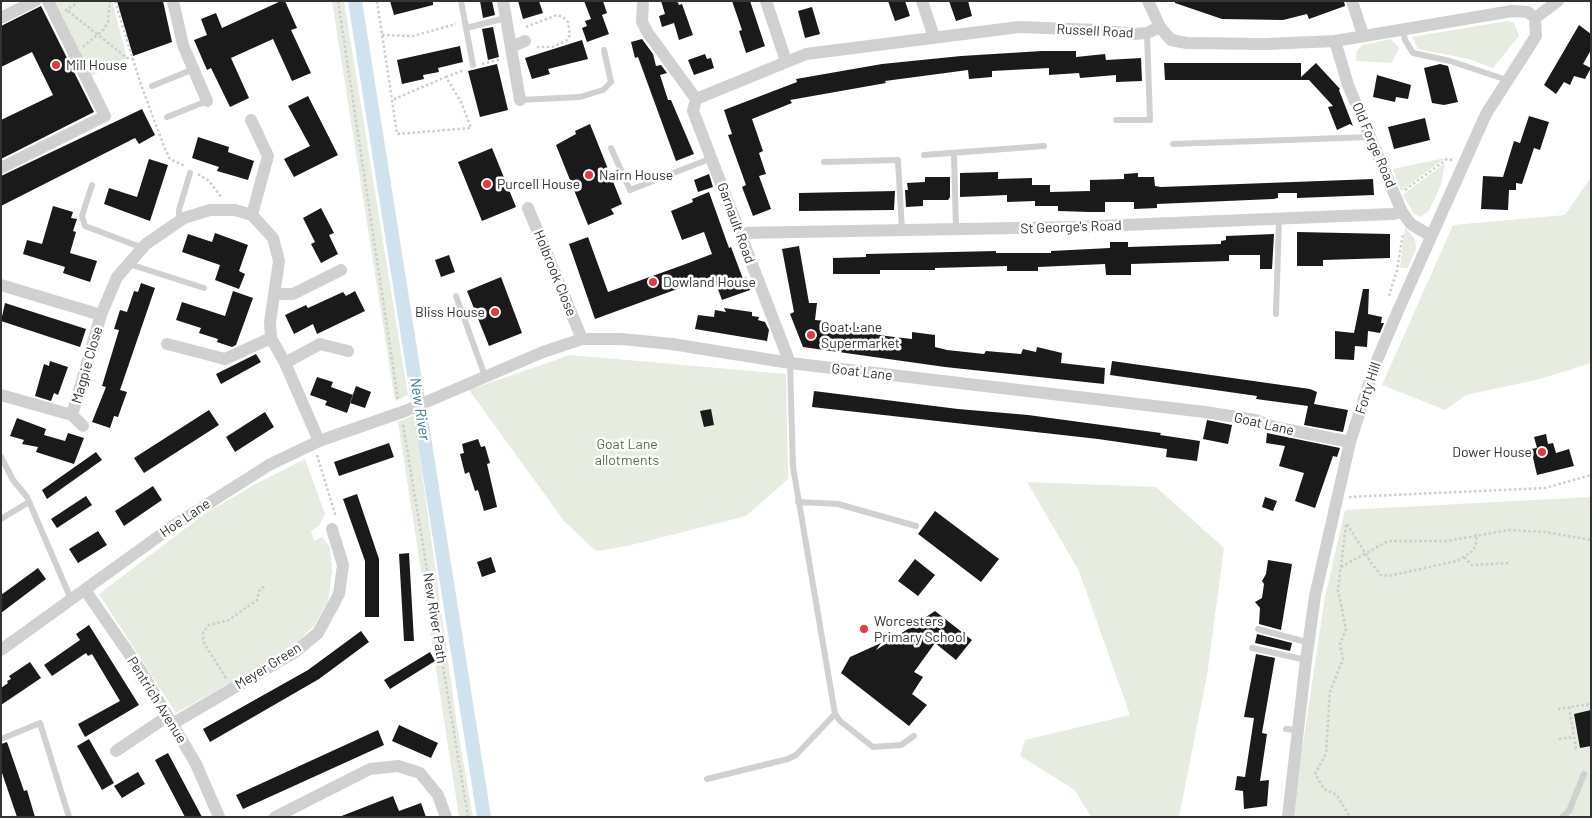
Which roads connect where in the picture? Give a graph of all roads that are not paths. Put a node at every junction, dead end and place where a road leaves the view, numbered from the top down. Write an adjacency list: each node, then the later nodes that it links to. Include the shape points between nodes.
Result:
1 (35, 1): 12 (street)
2 (48, 1): 44 (street, via 105,116)
3 (173, 1): 27 (street, via 183,45)
4 (461, 1): 15 (lane)
5 (503, 1): 14 (street)
6 (766, 1): 25 (street)
7 (922, 1): 20 (street)
8 (1148, 1): 16 (street)
9 (1352, 1): 19 (street)
10 (1558, 1): 13 (street)
11 (643, 3): 32 (street, Garnault Road, via 642,22)
12 (1, 18)
13 (1535, 18): 17 (street, via 1528,12 1512,11); 28 (street, Forty Hill, via 1536,36)
14 (507, 24): 15 (lane); 24 (street)
15 (465, 25): 26 (lane)
16 (1160, 27): 18 (street, Russell Road); 21 (street, via 1172,40 1187,43 1266,44)
17 (1403, 29): 19 (street); 28 (lane, via 1413,53 1450,61)
18 (1146, 33): 20 (street, Russell Road, via 1019,27); 35 (lane, via 1150,120)
19 (1363, 35): 21 (street)
20 (934, 37): 25 (street, Russell Road, via 827,50)
21 (1336, 40): 36 (street, Old Forge Road, via 1348,85)
22 (525, 41): 24 (street)
23 (604, 50): 30 (lane, via 611,82 603,90 580,97)
24 (512, 51): 30 (street)
25 (786, 62): 32 (street, Russell Road)
26 (473, 66)
27 (194, 69): 29 (lane); 31 (street)
28 (1507, 80): 55 (street, Forty Hill, via 1486,114)
29 (152, 86)
30 (520, 100)
31 (207, 101): 33 (lane)
32 (694, 105): 42 (street, Garnault Road)
33 (167, 117)
34 (251, 120): 49 (street, via 268,156)
35 (1116, 120)
36 (1370, 137): 37 (lane); 48 (street, Old Forge Road)
37 (1173, 144)
38 (1044, 146): 40 (lane)
39 (611, 148): 42 (lane, via 630,190)
40 (954, 153): 41 (lane); 52 (lane)
41 (924, 155)
42 (712, 158): 54 (street, Garnault Road)
43 (824, 162): 53 (lane, via 898,160)
44 (1, 168)
45 (190, 173): 51 (lane, via 179,210)
46 (92, 185): 56 (lane, via 82,216 85,226)
47 (528, 208): 66 (street, Holbrook Close)
48 (1400, 213): 50 (street, St George's Road); 55 (street, Old Forge Road)
49 (252, 216): 51 (street, Magpie Close, via 235,210 210,210); 61 (street, via 273,238 279,261)
50 (1279, 219): 52 (street, St George's Road); 63 (lane)
51 (179, 222): 56 (street, Magpie Close)
52 (956, 230): 53 (street, St George's Road)
53 (902, 231): 54 (street, St George's Road)
54 (739, 234): 70 (street, Garnault Road)
55 (1431, 236): 77 (street, Forty Hill, via 1375,365)
56 (143, 248): 57 (street, Magpie Close)
57 (128, 264): 60 (lane); 64 (street, Magpie Close, via 117,277)
58 (341, 270): 61 (street, via 293,294)
59 (1, 285): 64 (street, Magpie Close)
60 (204, 288)
61 (275, 294): 65 (street)
62 (456, 296): 71 (lane)
63 (1276, 314)
64 (101, 315): 73 (street, Magpie Close)
65 (271, 338): 67 (street, via 225,359); 69 (street)
66 (582, 339): 70 (street, Goat Lane, via 672,344); 71 (street, Goat Lane)
67 (167, 344)
68 (348, 351): 69 (street, via 320,344)
69 (285, 363): 76 (street)
70 (790, 363): 77 (street, Goat Lane, via 1175,408 1255,420 1274,427); 80 (lane, via 793,467)
71 (486, 376): 74 (street, Goat Lane)
72 (1, 395): 73 (street, Magpie Close)
73 (72, 415): 75 (street, Magpie Close)
74 (386, 417): 76 (street, Hoe Lane)
75 (83, 426)
76 (319, 441): 84 (street, Hoe Lane, via 226,490)
77 (1350, 442): 87 (street, Forty Hill, via 1315,596)
78 (1, 457): 79 (lane)
79 (29, 502): 81 (lane); 85 (lane)
80 (798, 502): 82 (lane, via 838,504); 91 (lane)
81 (1, 519)
82 (916, 526)
83 (332, 529): 92 (street, Meyer Green, via 343,565 339,594 318,633 295,652)
84 (85, 590): 85 (street, Hoe Lane); 92 (street, Pentrich Avenue)
85 (72, 599): 89 (street, Hoe Lane)
86 (1258, 629): 87 (lane)
87 (1310, 642): 90 (street, Forty Hill)
88 (1252, 648): 90 (lane)
89 (1, 650)
90 (1306, 660): 102 (street, Forty Hill, via 1292,730)
91 (835, 714): 93 (lane, via 873,747 902,745); 97 (lane, via 796,755)
92 (170, 720): 95 (street, Meyer Green); 99 (street, Pentrich Avenue, via 196,764)
93 (914, 736)
94 (1, 739): 98 (lane, via 40,723)
95 (116, 751)
96 (1584, 774): 103 (lane, via 1569,811)
97 (707, 778)
98 (69, 817)
99 (219, 817)
100 (275, 817): 101 (street, via 370,769 398,766 420,773 438,795)
101 (446, 817)
102 (1288, 817)
103 (1562, 817)

